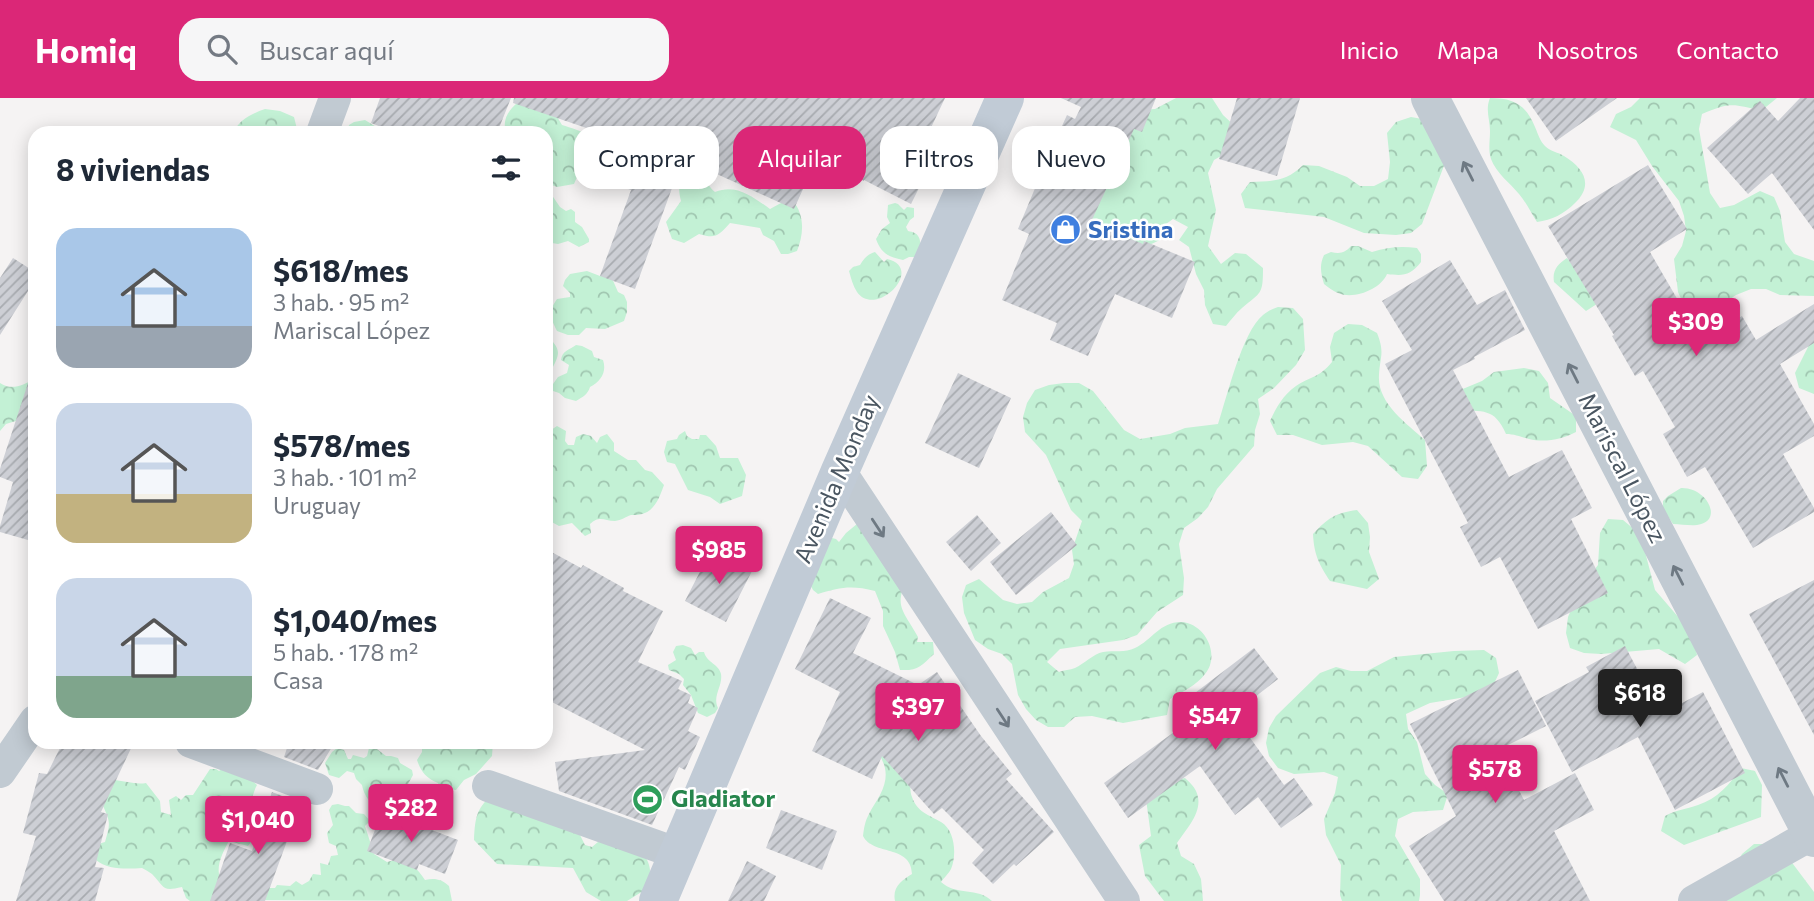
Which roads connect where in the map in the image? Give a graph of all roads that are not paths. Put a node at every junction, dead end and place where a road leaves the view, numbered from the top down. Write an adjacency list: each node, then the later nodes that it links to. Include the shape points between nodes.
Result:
1 (335, 98): 4 (street)
2 (1005, 98): 5 (main road, Avenida Monday)
3 (1430, 98): 11 (street, Mariscal López, one-way to 3)
4 (325, 126)
5 (840, 471): 12 (main road, Avenida Monday); 14 (street, one-way to 14)
6 (28, 731): 8 (street)
7 (210, 749): 10 (street)
8 (0, 772)
9 (488, 786): 12 (street)
10 (317, 789)
11 (1813, 835): 15 (street)
12 (679, 854): 13 (main road, Avenida Monday)
13 (658, 901)
14 (1124, 901)
15 (1694, 901)

